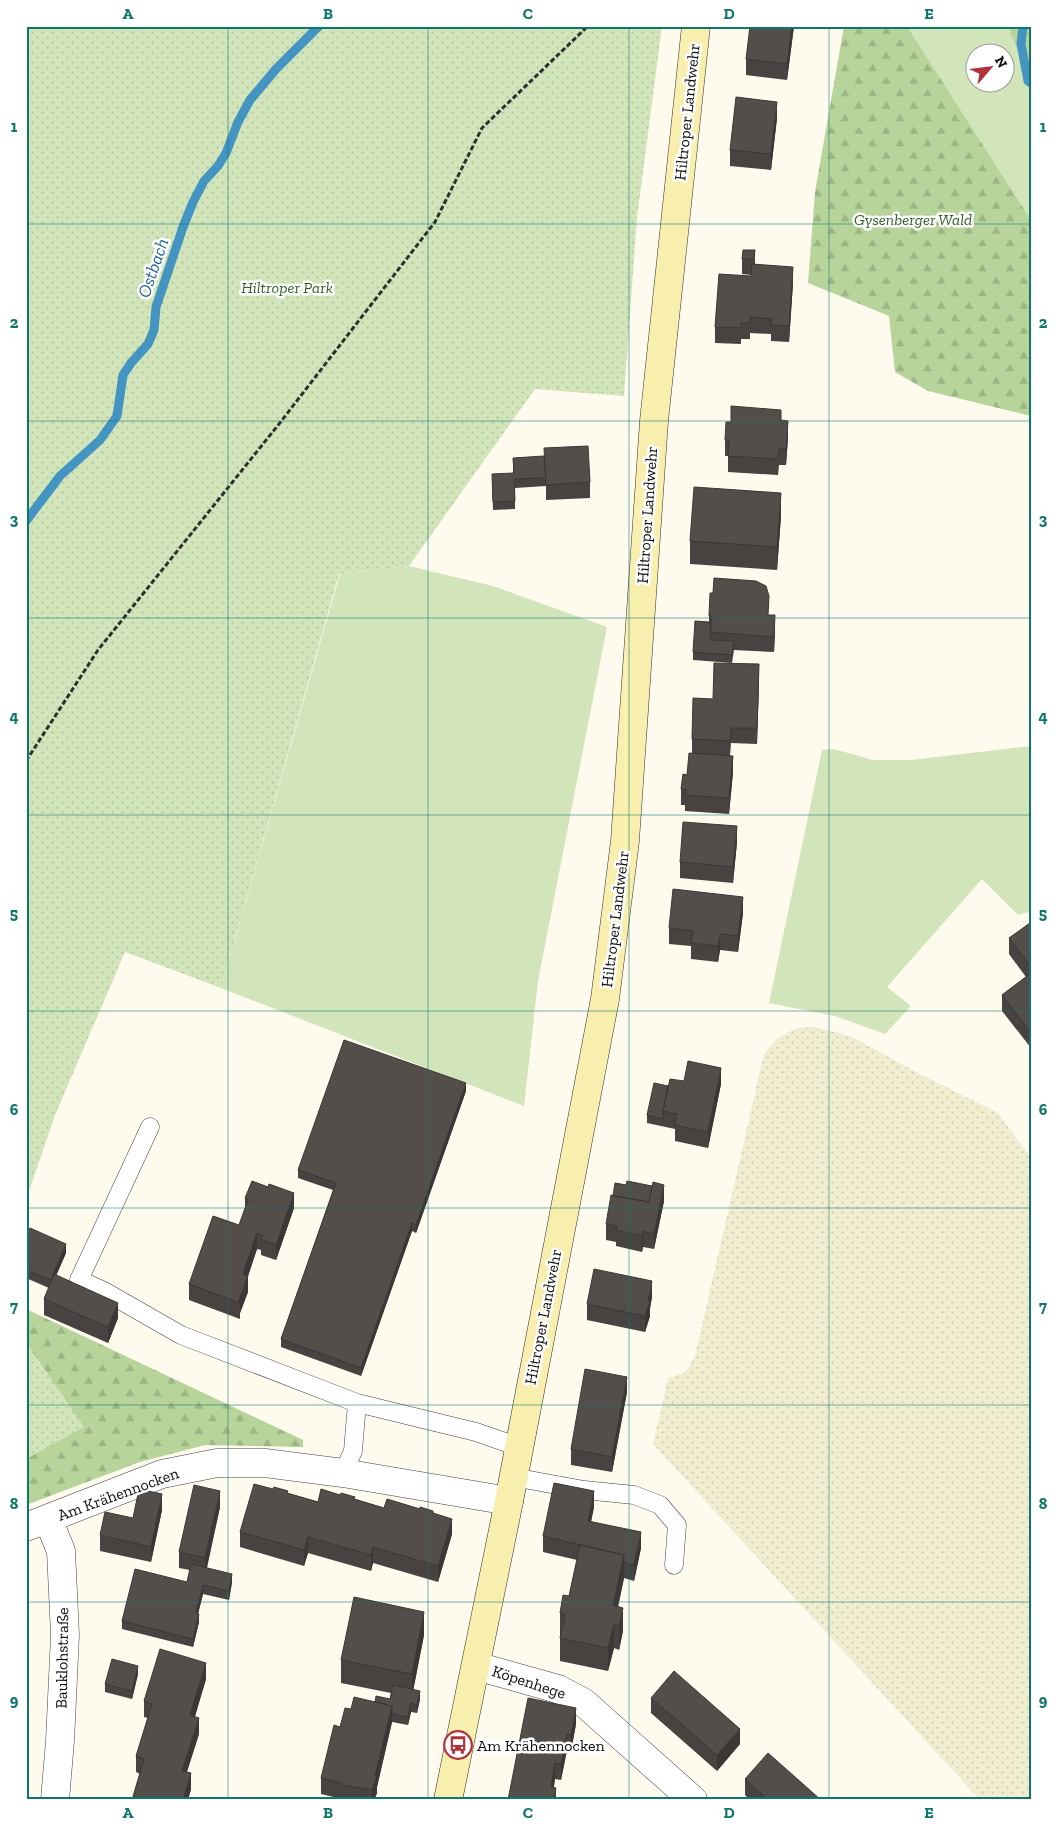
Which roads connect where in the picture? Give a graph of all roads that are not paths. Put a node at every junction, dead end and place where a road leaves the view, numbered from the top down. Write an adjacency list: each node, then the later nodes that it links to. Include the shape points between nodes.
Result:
1 (696, 26): 4 (street, Hiltroper Landwehr, via 654,420 625,841 605,999)
2 (150, 1127): 3 (lane, via 79,1280 181,1335)
3 (357, 1403): 4 (lane, via 476,1432); 5 (lane, via 353,1451)
4 (519, 1447): 6 (street, Hiltroper Landwehr)
5 (344, 1473): 6 (street, Am Krähennocken); 7 (street, Am Krähennocken, via 265,1463 216,1463 162,1474)
6 (511, 1489): 8 (lane, via 584,1490 634,1495 660,1505 678,1525); 9 (street, Hiltroper Landwehr)
7 (37, 1523): 10 (street, Bauklohstraße, via 61,1551 65,1635)
8 (674, 1565)
9 (476, 1666): 11 (street, Hiltroper Landwehr); 12 (street, Köpenhege, via 558,1689 583,1702)
10 (55, 1800)
11 (448, 1800)
12 (693, 1800)

